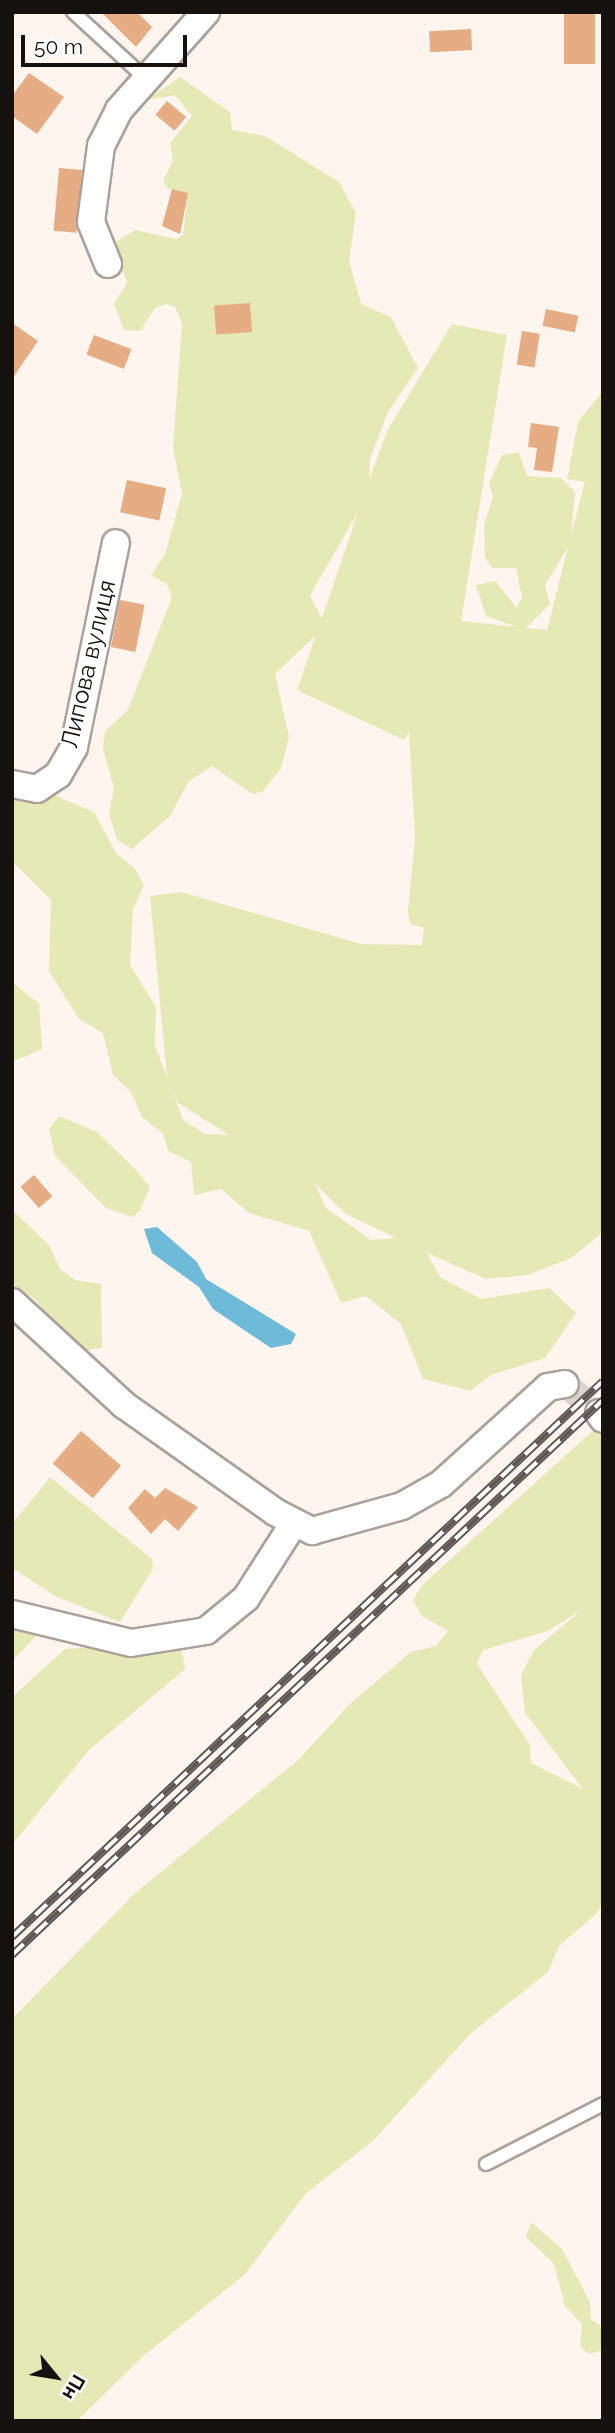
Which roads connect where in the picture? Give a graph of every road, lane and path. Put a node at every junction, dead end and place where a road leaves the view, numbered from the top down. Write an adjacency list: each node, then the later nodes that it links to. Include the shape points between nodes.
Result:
1 (73, 12): 3 (lane)
2 (206, 12): 3 (street)
3 (145, 78): 4 (street, via 101,146 91,222)
4 (108, 264)
5 (116, 543): 6 (street, Липова вулиця, via 74,747 58,775 37,789)
6 (12, 784)
7 (12, 1302): 9 (street, via 124,1405)
8 (565, 1384): 9 (street, via 548,1387 482,1453 402,1506 321,1530)
9 (294, 1523): 10 (street, via 246,1598 206,1630 131,1643)
10 (12, 1614)
11 (603, 2104): 12 (lane)
12 (486, 2164)

